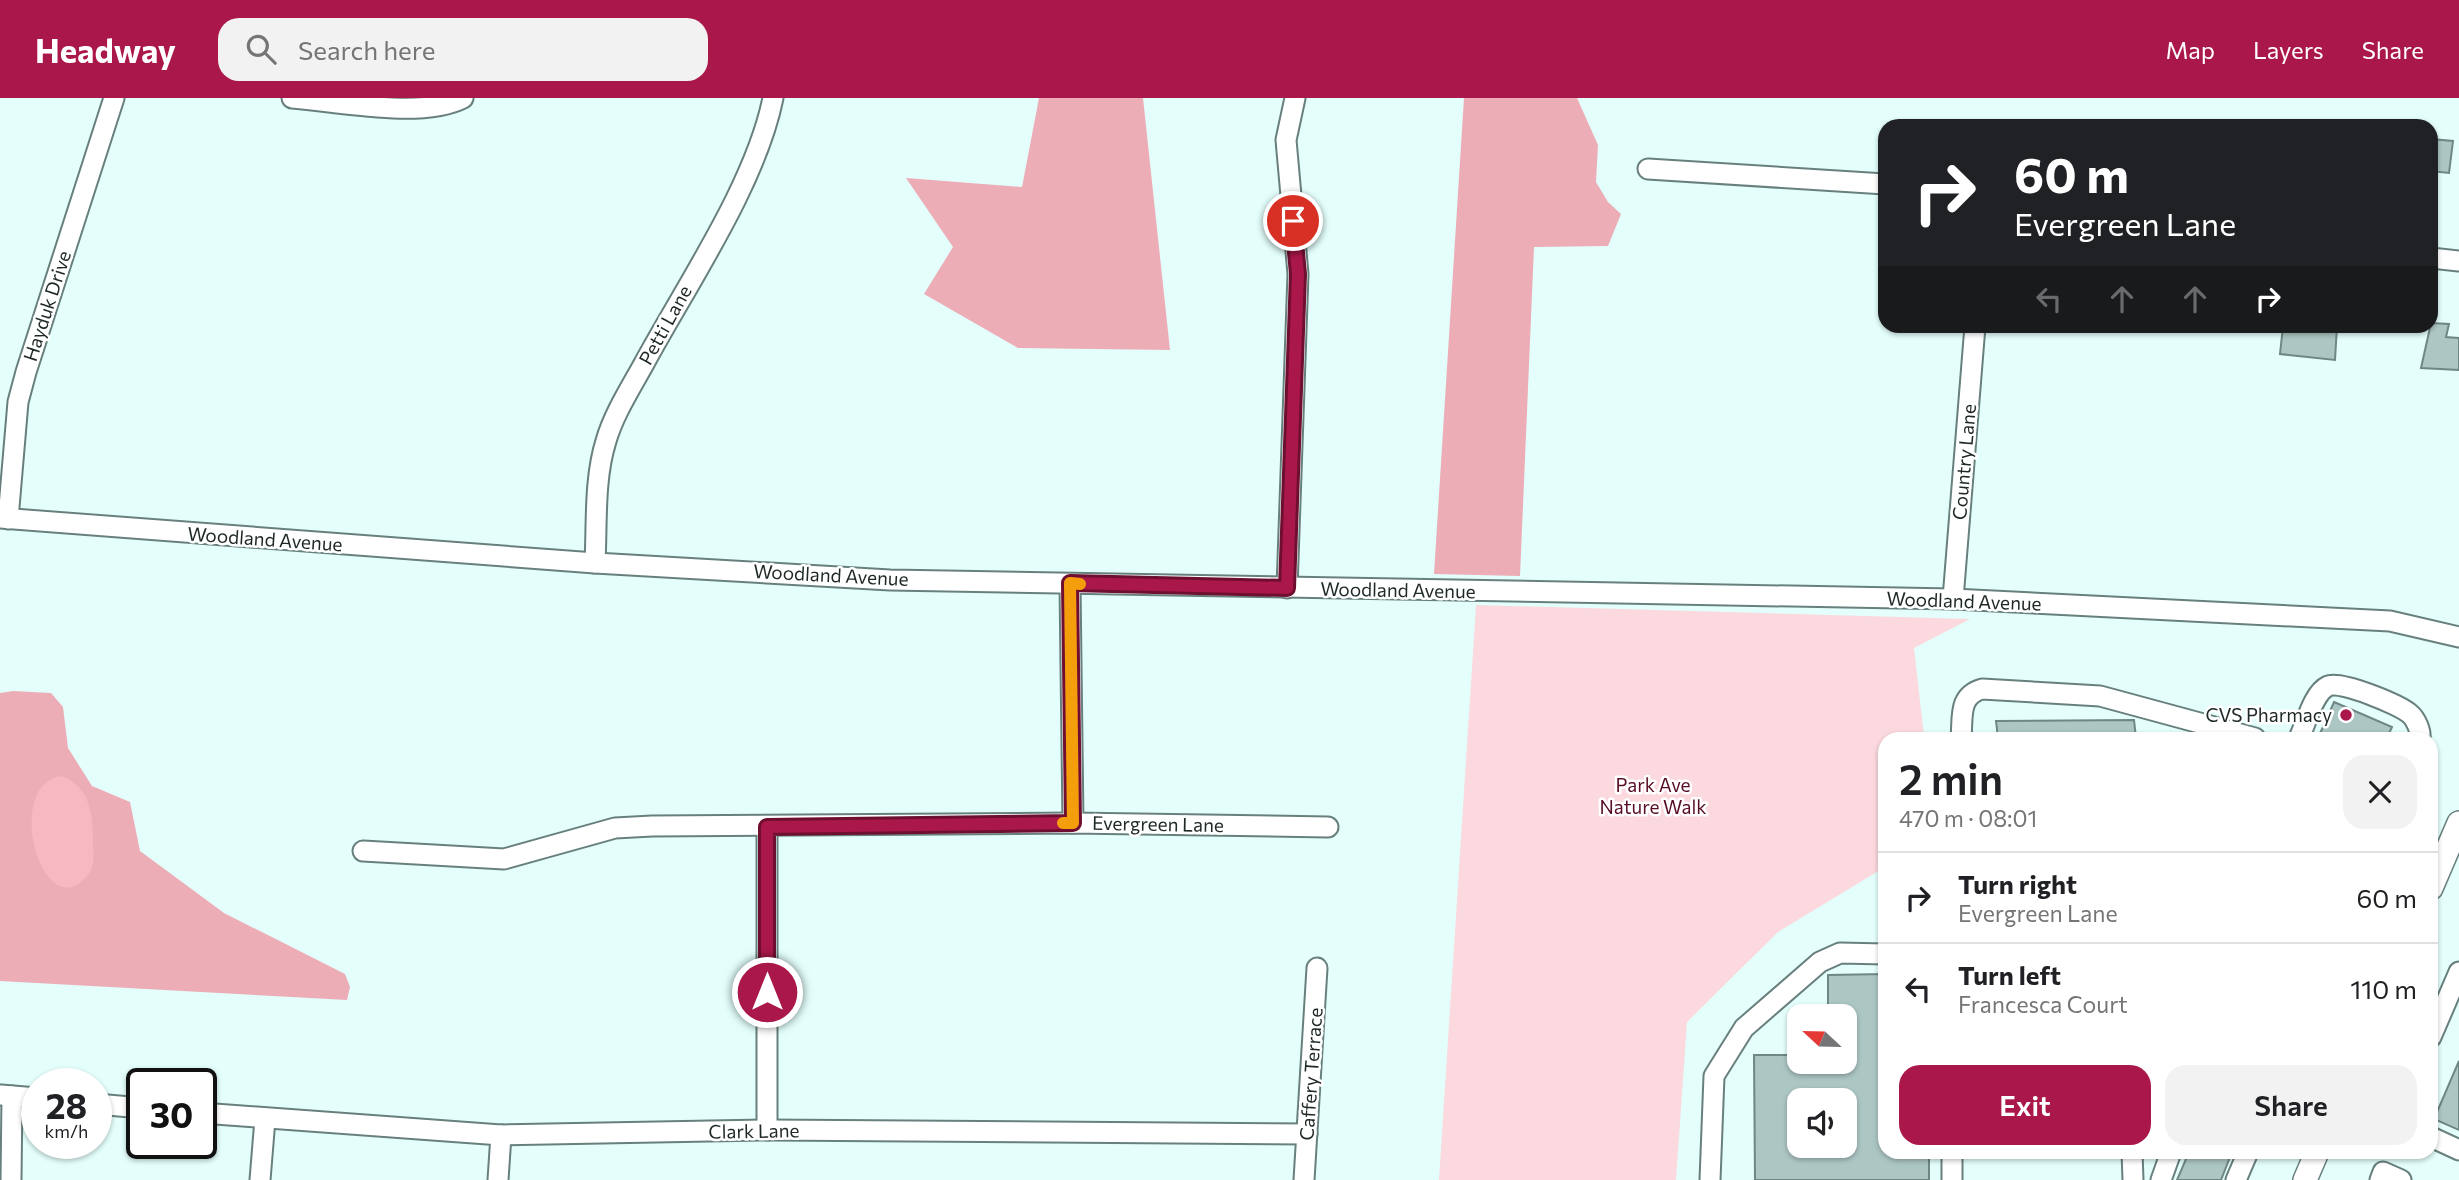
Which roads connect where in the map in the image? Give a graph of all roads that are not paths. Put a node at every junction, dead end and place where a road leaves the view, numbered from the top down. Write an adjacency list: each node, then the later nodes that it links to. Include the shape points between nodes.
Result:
1 (114, 98): 11 (street, Hayduk Drive, via 26,372)
2 (292, 98): 3 (street, via 425,109 449,106)
3 (463, 98)
4 (773, 98): 12 (street, Petti Lane, via 763,138 746,175 606,440)
5 (1295, 98): 14 (street, via 1286,140 1298,274)
6 (1648, 169): 7 (street)
7 (1878, 184)
8 (2438, 259): 9 (street)
9 (2459, 261)
10 (1974, 333): 15 (street, Country Lane)
11 (4, 519): 12 (street, Woodland Avenue)
12 (595, 563): 13 (street, Woodland Avenue, via 890,580)
13 (1070, 583): 14 (street, Woodland Avenue); 21 (street)
14 (1287, 588): 15 (street, Woodland Avenue)
15 (1953, 599): 16 (street, Woodland Avenue, via 2390,621)
16 (2459, 637)
17 (1961, 732): 18 (street, via 1964,699 1982,689 2100,695)
18 (2233, 732)
19 (2302, 732): 20 (street, via 2320,693 2342,683 2411,714)
20 (2421, 732)
21 (1073, 823): 23 (street, Evergreen Lane); 24 (street, Evergreen Lane)
22 (2459, 823): 26 (main road)
23 (767, 827): 25 (street, Evergreen Lane, via 615,828 504,859); 34 (street)
24 (1328, 827)
25 (363, 851)
26 (2438, 872)
27 (1878, 954): 48 (street, via 1840,953 1821,962 1744,1028 1714,1076)
28 (1317, 968): 35 (street, Caffery Terrace)
29 (2459, 972): 30 (street)
30 (2438, 1021)
31 (6, 1096): 44 (street)
32 (217, 1114): 33 (street, Clark Lane)
33 (265, 1119): 36 (street, Clark Lane); 45 (street)
34 (767, 1130): 35 (street, Clark Lane); 36 (street, Clark Lane)
35 (1307, 1134): 47 (street, Caffery Terrace)
36 (501, 1135): 46 (street)
37 (2438, 1141): 38 (street)
38 (2459, 1150)
39 (1952, 1159): 49 (street)
40 (2132, 1159): 50 (street)
41 (2168, 1159): 51 (street)
42 (2245, 1159): 52 (street)
43 (2314, 1159): 53 (main road)
44 (11, 1180)
45 (260, 1180)
46 (498, 1180)
47 (1304, 1180)
48 (1710, 1180)
49 (1952, 1180)
50 (2133, 1180)
51 (2161, 1180)
52 (2236, 1180)
53 (2305, 1180)
54 (2380, 1180): 55 (street, via 2384,1172)
55 (2401, 1180)

